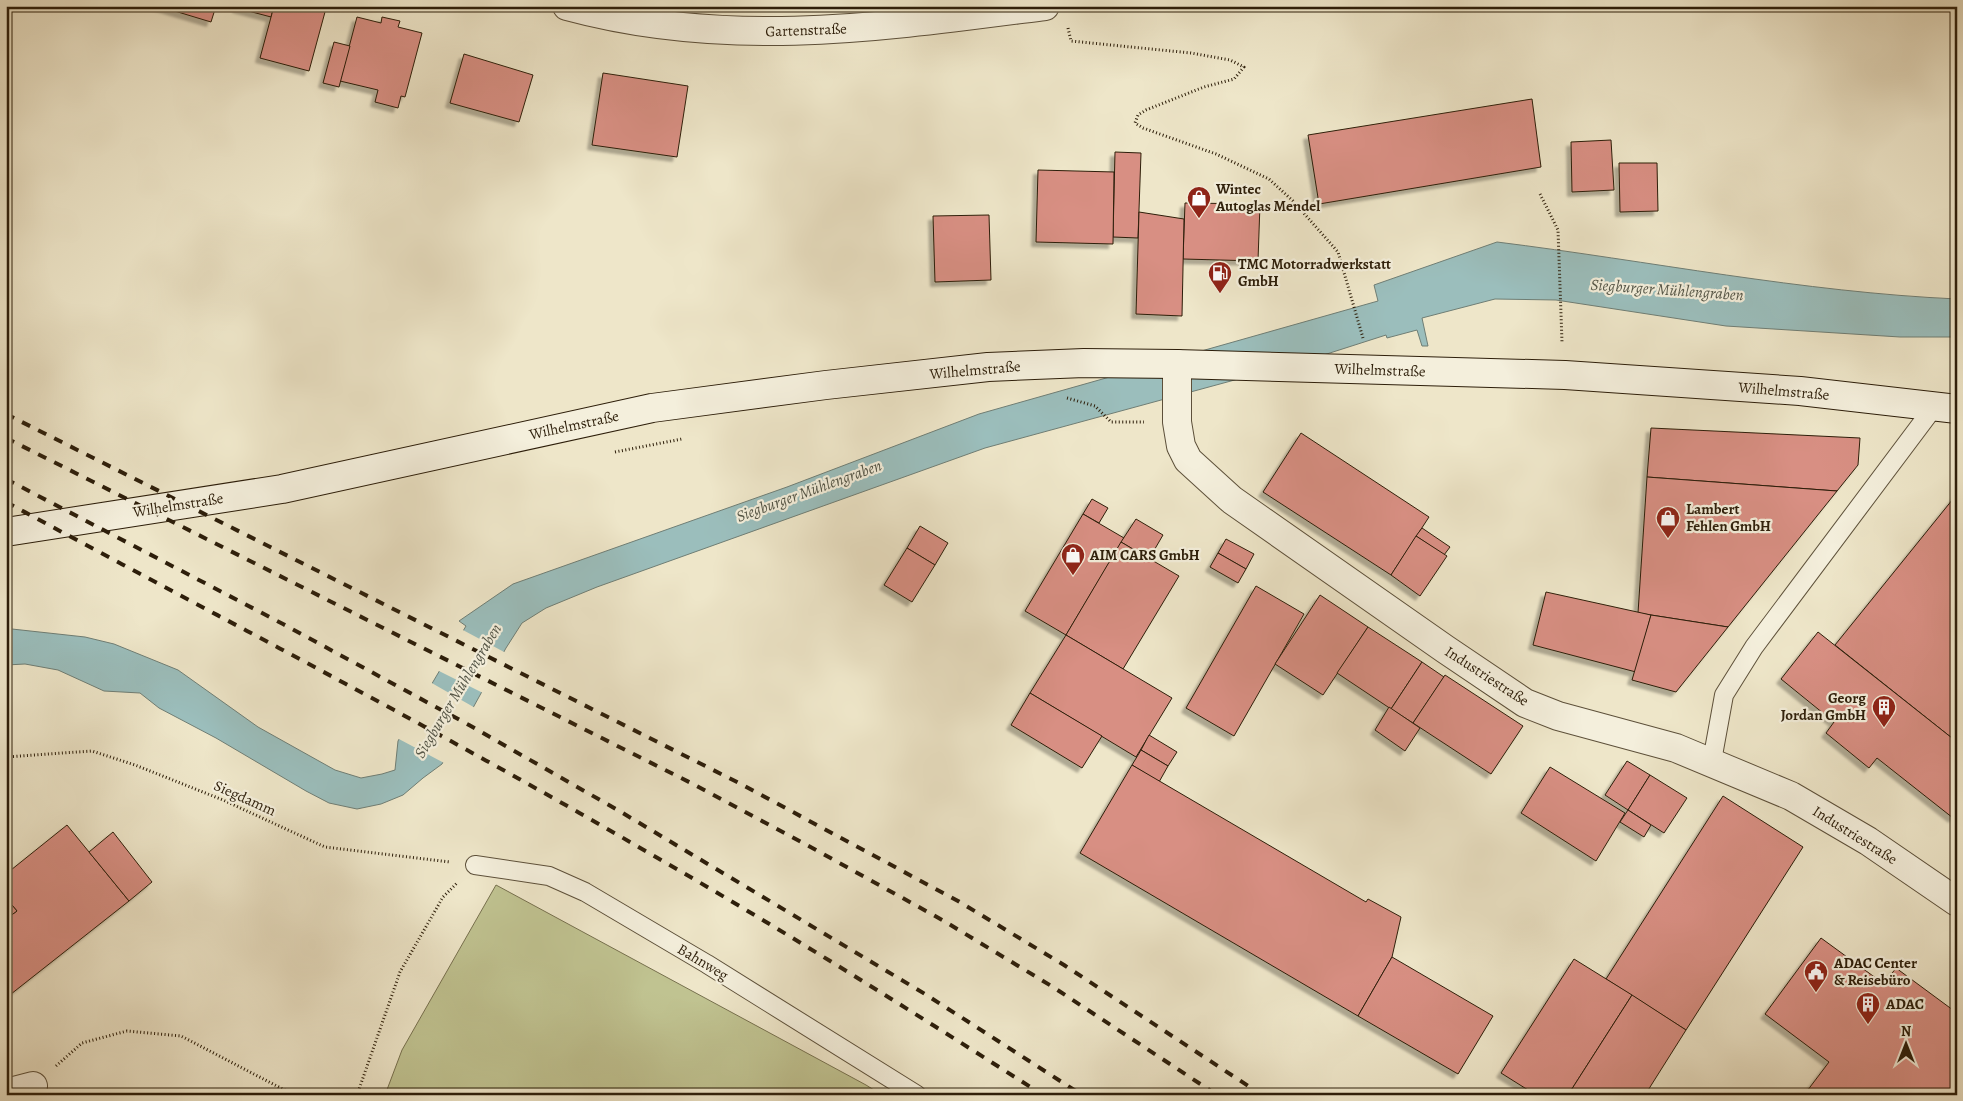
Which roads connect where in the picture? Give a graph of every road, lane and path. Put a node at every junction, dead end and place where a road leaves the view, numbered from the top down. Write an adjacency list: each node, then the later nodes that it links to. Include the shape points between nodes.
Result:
1 (567, 6): 2 (main road, Gartenstraße, via 657,25 779,33)
2 (1056, 14): 5 (path, via 1071,41 1191,53 1230,60 1244,67 1234,79 1204,86 1146,110 1138,115 1135,123 1216,154 1269,179 1293,201 1338,252)
3 (1540, 194): 4 (path, via 1558,230)
4 (1561, 331)
5 (1365, 345)
6 (1177, 364): 8 (main road, Wilhelmstraße, via 1565,375 1800,391); 9 (main road, Industriestraße); 12 (main road, Wilhelmstraße, via 988,367 652,408 282,489)
7 (1062, 397): 9 (path, via 1095,406 1112,422)
8 (1945, 408): 14 (lane, via 1754,647 1724,696)
9 (1177, 422): 14 (main road, Industriestraße, via 1181,446 1188,460 1232,500 1525,703 1558,716)
10 (688, 438): 11 (path)
11 (614, 452)
12 (6, 532)
13 (6, 757): 15 (path, Siegdamm, via 92,751 222,800 325,847)
14 (1712, 761): 16 (main road, Industriestraße, via 1791,796 1868,841)
15 (475, 865): 20 (path, via 443,897 400,972); 21 (lane, Bahnweg, via 549,876 585,892)
16 (1957, 902)
17 (33, 1086): 18 (main road); 19 (path, via 82,1043 127,1031 181,1036)
18 (6, 1093)
19 (294, 1095)
20 (357, 1095)
21 (917, 1095)

